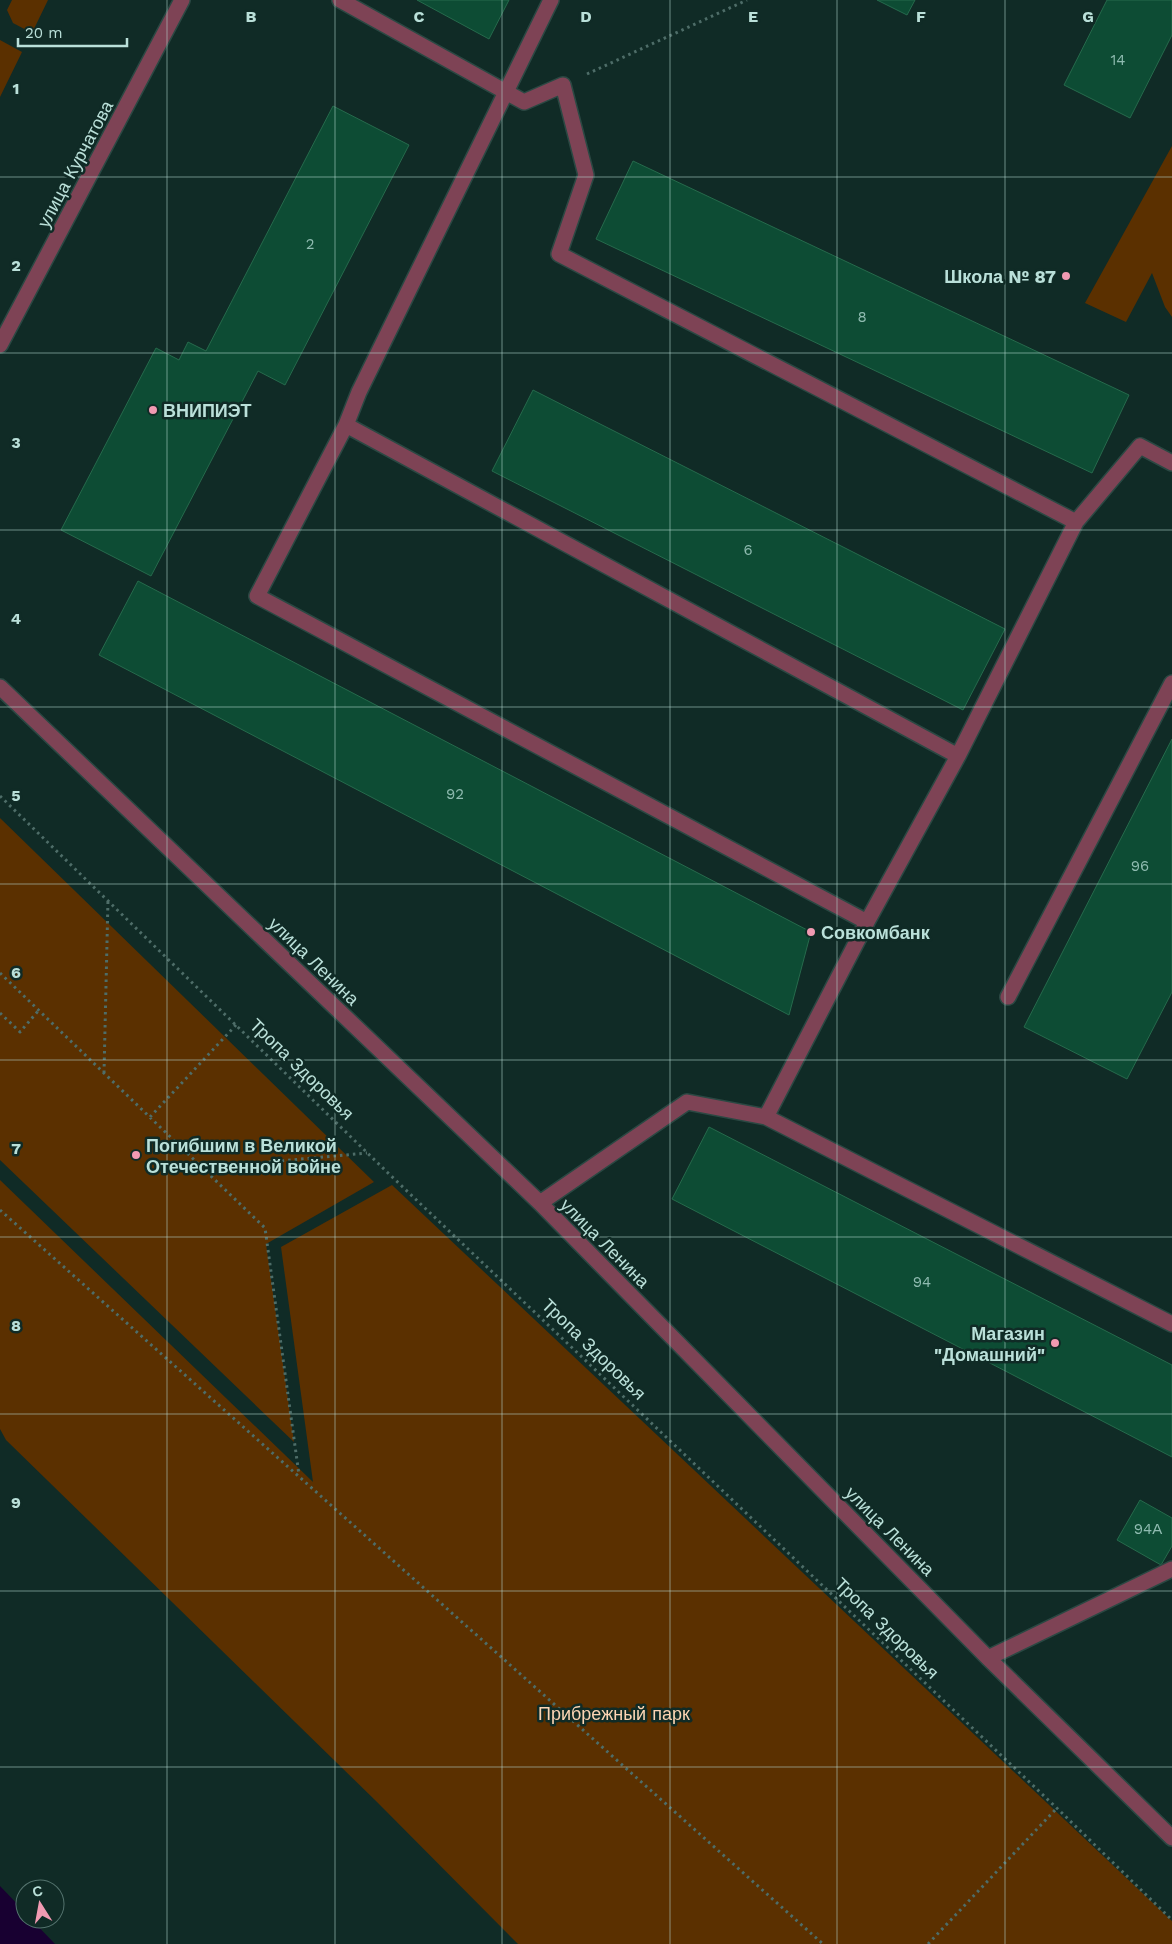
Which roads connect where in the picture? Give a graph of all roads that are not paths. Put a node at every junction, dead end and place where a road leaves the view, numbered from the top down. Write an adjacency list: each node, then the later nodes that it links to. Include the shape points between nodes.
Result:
1 (182, 0): 5 (street, улица Курчатова)
2 (340, 0): 4 (street)
3 (551, 0): 4 (street)
4 (506, 92): 6 (street, via 359,392); 8 (street, via 524,102 562,85 586,175 559,254)
5 (0, 346)
6 (346, 425): 11 (street); 12 (street, via 257,596)
7 (1172, 463): 8 (street, via 1140,446)
8 (1076, 522): 11 (street)
9 (1172, 683): 13 (street)
10 (0, 687): 15 (street, улица Ленина)
11 (958, 756): 12 (street)
12 (866, 922): 14 (street)
13 (1008, 997)
14 (766, 1118): 15 (street, via 687,1102); 16 (street)
15 (540, 1203): 18 (street, улица Ленина)
16 (1172, 1324)
17 (1172, 1568): 18 (street)
18 (988, 1658): 19 (street, улица Ленина)
19 (1172, 1838)

